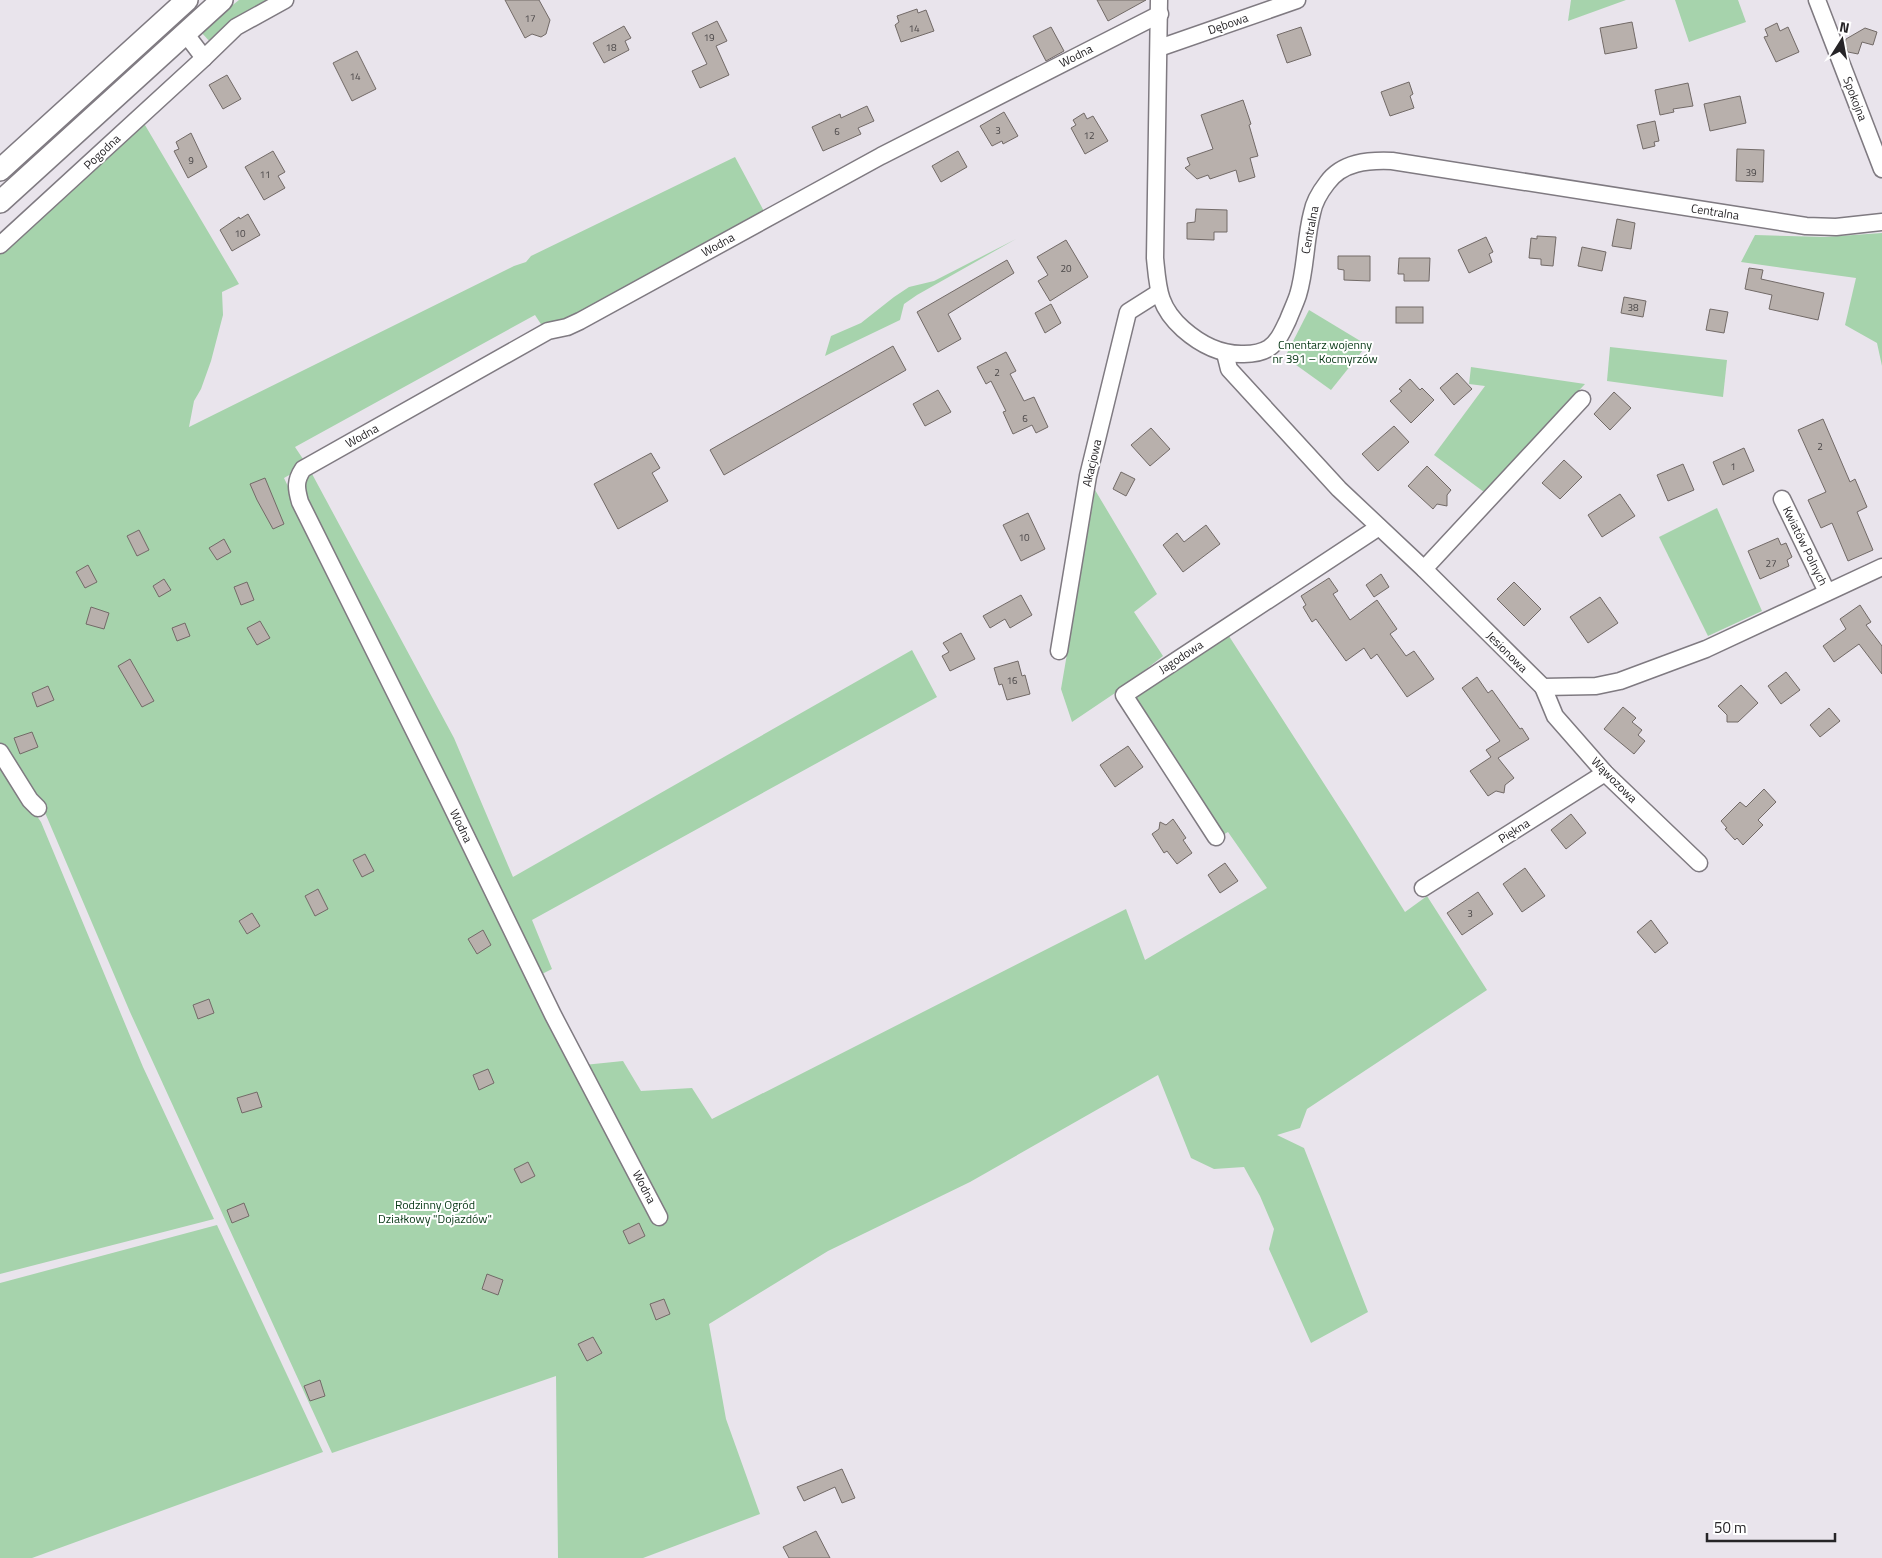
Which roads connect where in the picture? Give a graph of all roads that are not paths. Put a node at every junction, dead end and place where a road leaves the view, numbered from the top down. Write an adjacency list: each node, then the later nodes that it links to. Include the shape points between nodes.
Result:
1 (187, 0): 11 (main road)
2 (222, 0): 7 (main road)
3 (286, 0): 9 (street, Pogodna, via 236,27)
4 (1297, 0): 8 (street, Dębowa)
5 (1817, 0): 10 (street, Spokojna)
6 (1159, 7): 8 (street, Centralna); 31 (street, Wodna, via 580,321 548,331 303,469 297,478 300,502 554,1015)
7 (185, 33): 9 (street); 12 (main road)
8 (1159, 48): 15 (street, Centralna, via 1155,258)
9 (204, 58): 14 (street, Pogodna)
10 (1882, 169)
11 (0, 170)
12 (2, 201)
13 (1882, 222): 16 (street, Centralna, via 1836,227 1806,226 1392,161 1360,162 1338,172 1328,181 1316,201 1298,296 1278,339 1269,348 1255,354)
14 (0, 245)
15 (1158, 294): 16 (street, Centralna, via 1176,323 1201,343); 23 (street, Akacjowa, via 1128,312 1088,476)
16 (1225, 353): 19 (street, Jesionowa, via 1229,369 1339,489)
17 (1582, 399): 21 (street)
18 (1782, 499): 22 (street, Kwiatów Polnych)
19 (1379, 527): 21 (street, Jesionowa); 28 (street, Jagodowa, via 1124,695)
20 (1882, 567): 22 (street)
21 (1424, 569): 24 (street, Jesionowa)
22 (1827, 592): 24 (street, via 1706,650 1620,681 1596,686)
23 (1059, 651)
24 (1543, 687): 26 (street, Wąwozowa, via 1555,716)
25 (0, 752): 27 (street)
26 (1605, 773): 29 (street, Wąwozowa); 30 (street, Piękna)
27 (38, 808)
28 (1216, 837)
29 (1699, 863)
30 (1423, 888)
31 (659, 1217)

